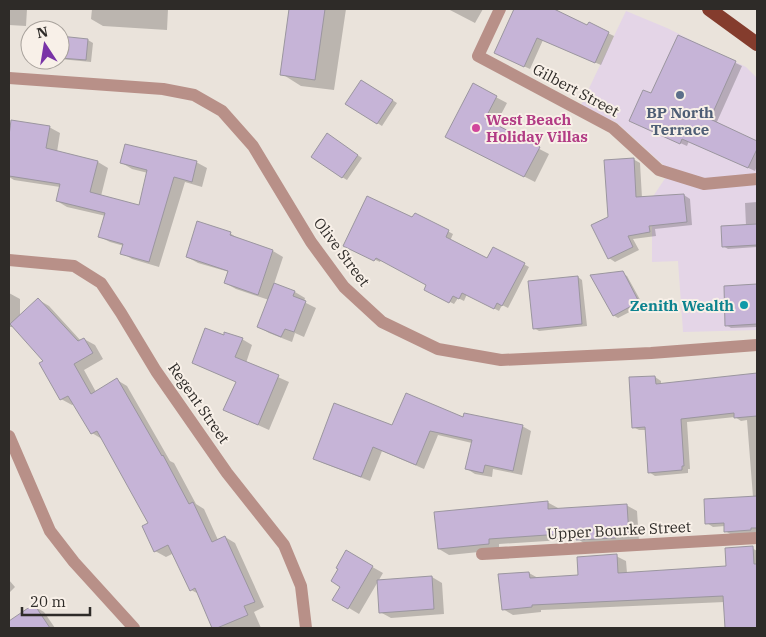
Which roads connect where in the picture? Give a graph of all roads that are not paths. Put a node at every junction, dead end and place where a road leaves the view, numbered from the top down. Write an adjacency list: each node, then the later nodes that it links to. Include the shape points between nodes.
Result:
1 (500, 9): 5 (street, Gilbert Street, via 478,56 613,128 659,170 704,184)
2 (709, 9): 3 (highway)
3 (757, 44)
4 (9, 78): 7 (street, Olive Street, via 163,89 194,94 222,111 253,146 311,242 344,288 382,322 438,349 501,360)
5 (757, 179)
6 (9, 260): 12 (street, Regent Street, via 74,266 101,283 156,371 221,465 284,545 301,586)
7 (757, 345)
8 (9, 436): 11 (street, via 50,531)
9 (757, 538): 10 (street, Upper Bourke Street)
10 (482, 554)
11 (134, 628)
12 (306, 628)

